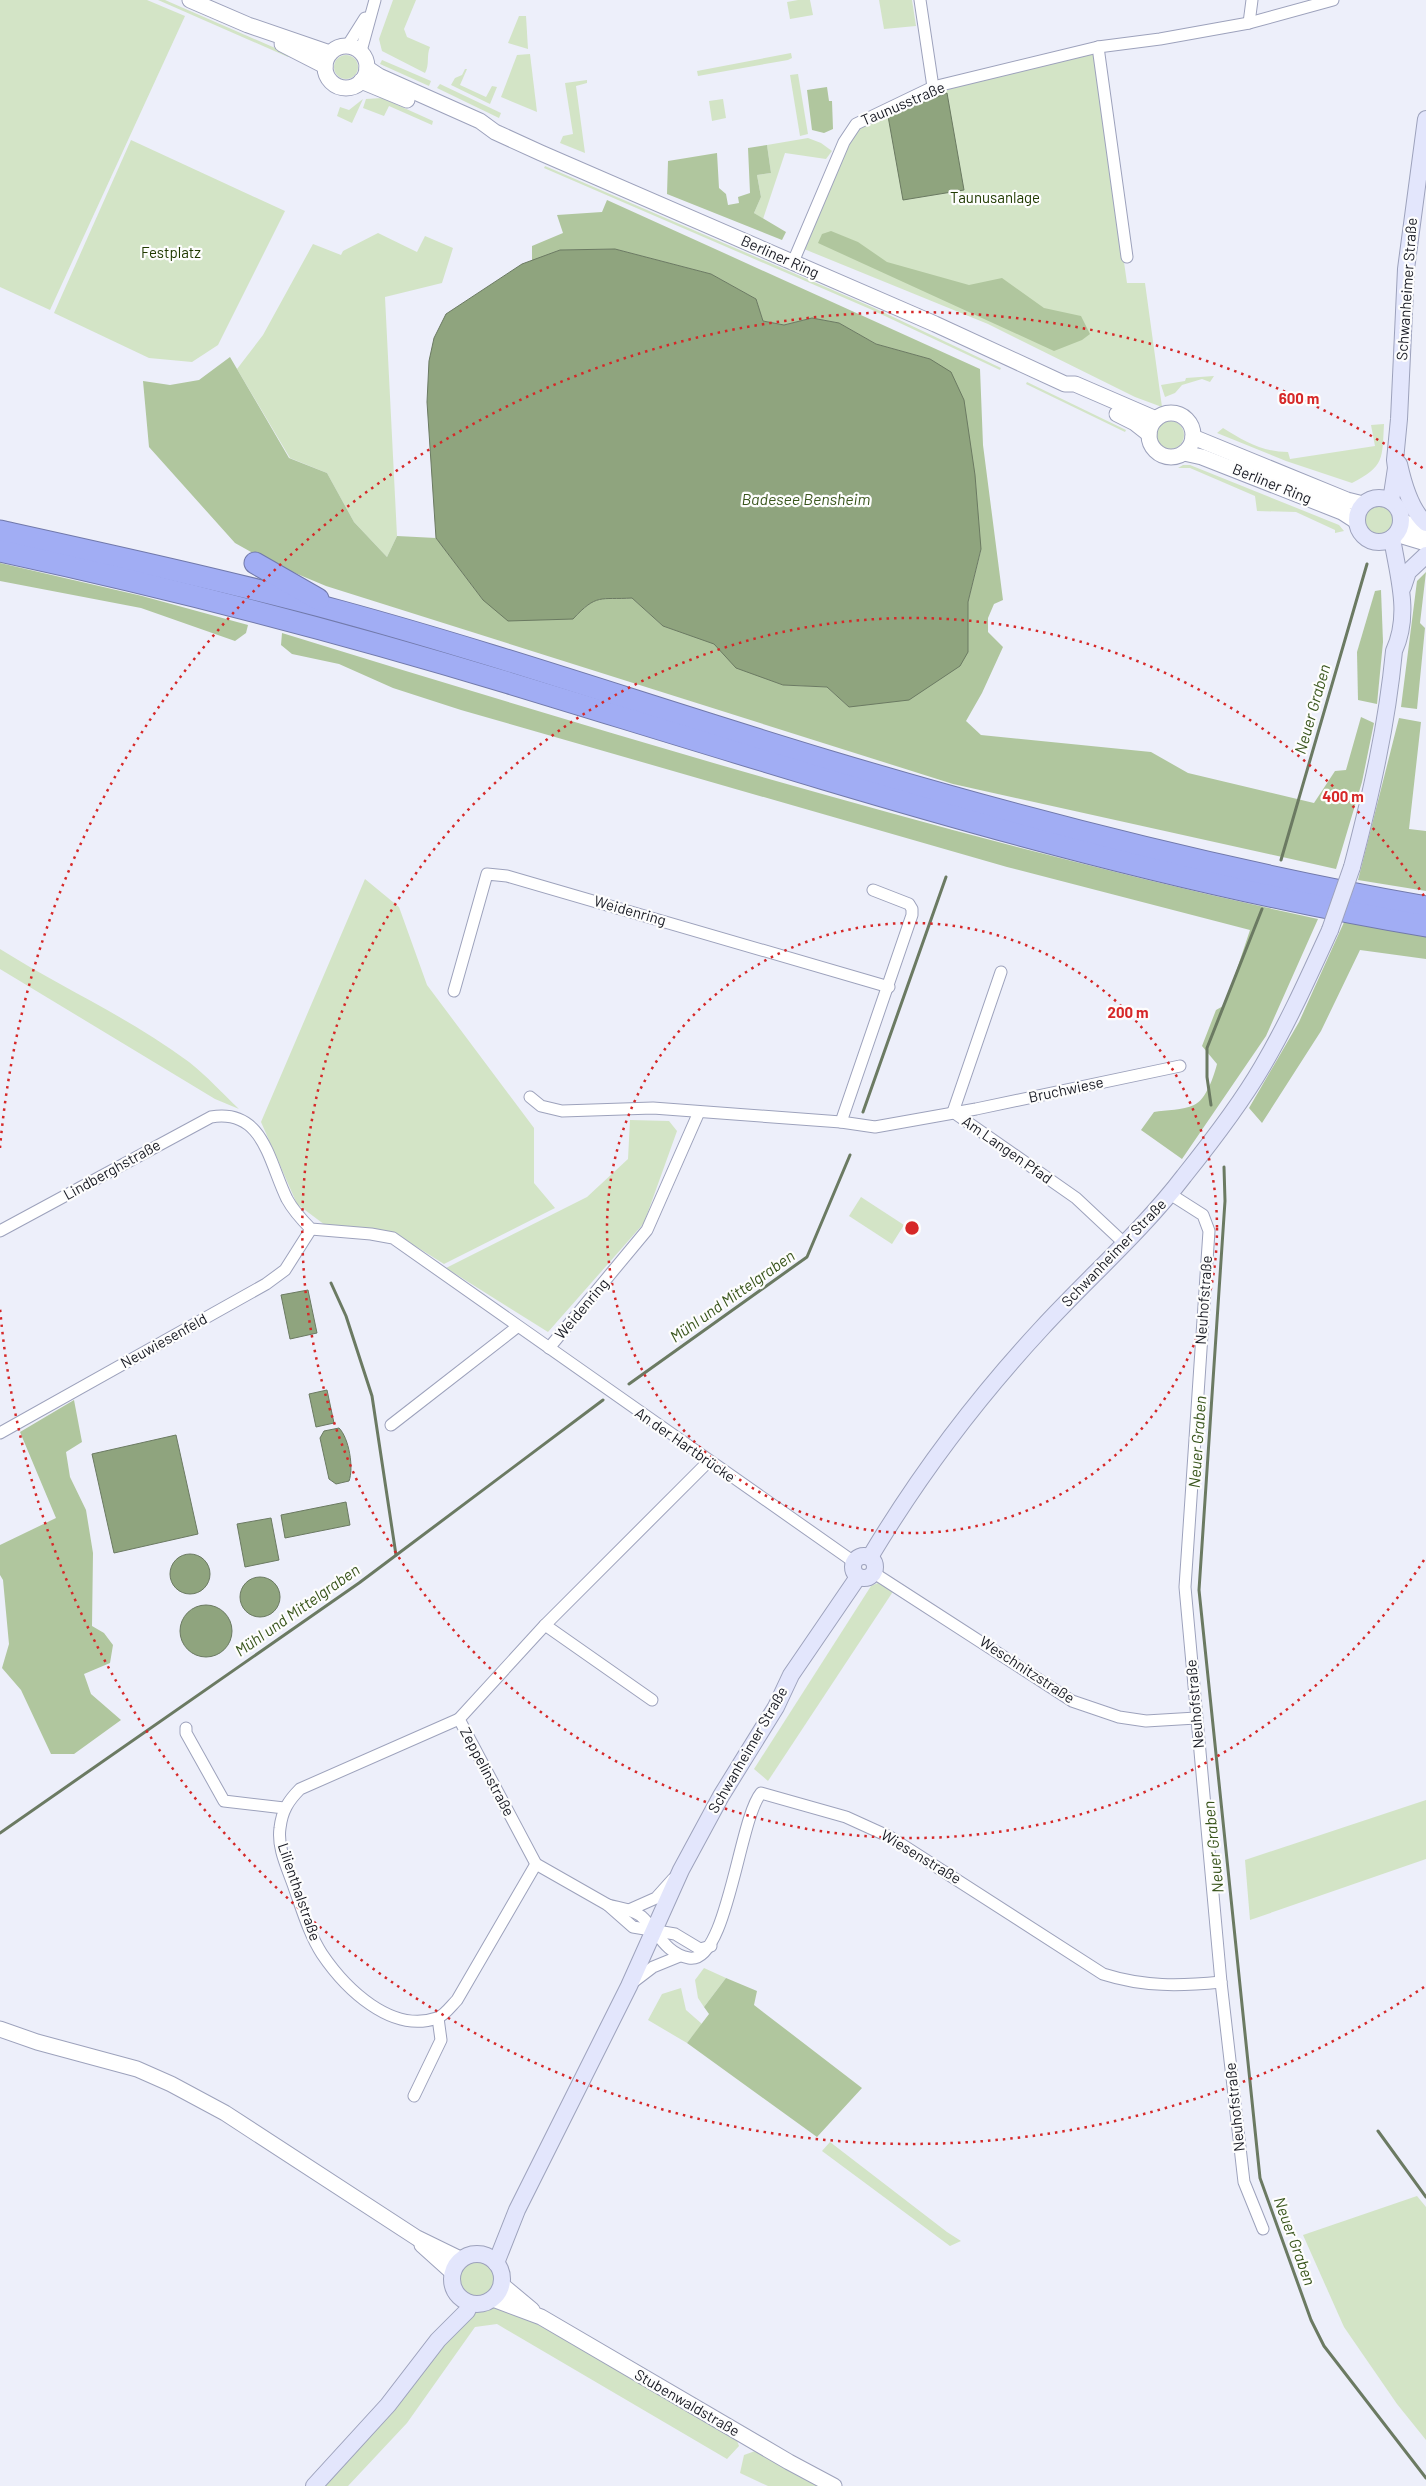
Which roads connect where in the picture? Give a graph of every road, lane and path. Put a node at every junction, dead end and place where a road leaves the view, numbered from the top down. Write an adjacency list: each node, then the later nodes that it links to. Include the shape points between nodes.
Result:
1 (190, 0): 9 (street)
2 (920, 0): 11 (street)
3 (1252, 0): 6 (street)
4 (1333, 0): 6 (street, Taunusstraße)
5 (373, 4): 8 (street)
6 (1249, 23): 7 (street, Taunusstraße)
7 (1098, 46): 11 (street, Taunusstraße); 14 (street)
8 (354, 48): 9 (street, via 338,47); 10 (street, via 366,59)
9 (328, 59): 10 (street, via 327,76 340,87 356,86)
10 (364, 74): 15 (street, Berliner Ring, via 386,80 480,121 495,132)
11 (933, 88): 15 (street, Taunusstraße, via 856,124 844,142)
12 (1426, 119): 13 (main road, Schwanheimer Straße)
13 (1420, 192): 21 (main road, Schwanheimer Straße, via 1405,277)
14 (1127, 257)
15 (793, 262): 16 (street, Berliner Ring)
16 (1065, 384): 17 (street, Berliner Ring, via 1075,384); 18 (street, Berliner Ring, via 1072,392 1135,423)
17 (1156, 419): 18 (street); 19 (street, via 1168,413 1183,415 1191,424)
18 (1149, 434): 20 (street, Berliner Ring, via 1151,443 1162,455)
19 (1193, 437): 20 (street, via 1191,446); 22 (street, Berliner Ring, via 1347,500)
20 (1184, 453): 23 (street, Berliner Ring, via 1202,456 1342,512)
21 (1395, 456): 22 (main road, Schwanheimer Straße); 24 (main road, via 1417,512)
22 (1377, 501): 23 (main road, via 1358,512); 27 (main road, via 1396,506)
23 (1356, 521): 27 (main road, Berliner Ring, via 1363,536)
24 (1426, 524)
25 (0, 531): 33 (highway)
26 (1426, 531): 27 (street, Berliner Ring)
27 (1392, 534): 28 (street, Berliner Ring); 32 (main road); 34 (main road, via 1385,556 1392,583 1390,638)
28 (1426, 543)
29 (0, 551): 37 (highway, via 221,602 506,682 830,782 1077,850 1296,902)
30 (1426, 555): 32 (main road, via 1408,572)
31 (255, 563): 33 (highway)
32 (1403, 587): 34 (main road, via 1399,639)
33 (340, 612): 36 (highway, via 995,809 1191,859)
34 (1394, 651): 46 (main road, Schwanheimer Straße, bridge, via 1373,789 1352,867 1330,930 1296,1006 1261,1068 1227,1120)
35 (873, 890): 39 (street, via 909,904 912,909)
36 (1426, 907)
37 (1426, 926)
38 (1000, 972): 44 (street)
39 (889, 987): 40 (street, Weidenring, via 625,909 507,876 486,874); 45 (street)
40 (454, 991)
41 (1180, 1066): 44 (street, Bruchwiese)
42 (530, 1097): 43 (street, via 541,1106 562,1111 653,1108)
43 (699, 1112): 45 (street); 51 (street, Weidenring, via 647,1230)
44 (952, 1112): 45 (street, Am Langen Pfad, via 875,1128); 49 (street, Am Langen Pfad, via 1076,1198)
45 (841, 1122)
46 (1170, 1194): 49 (main road, Schwanheimer Straße); 60 (street, Neuhofstraße, via 1203,1214 1209,1231 1185,1587)
47 (311, 1230): 48 (street, Lindberghstraße, via 288,1201 261,1138 253,1127 226,1115 211,1117 197,1124); 50 (street, An der Hartbrücke, via 393,1238); 53 (street, Neuwiesenfeld, via 285,1270 266,1284)
48 (0, 1231)
49 (1124, 1243): 55 (main road, Schwanheimer Straße, via 1043,1327 982,1397 934,1459)
50 (517, 1327): 51 (street, An der Hartbrücke); 52 (street)
51 (549, 1348): 54 (street, An der Hartbrücke)
52 (391, 1425)
53 (0, 1433)
54 (709, 1461): 56 (street, An der Hartbrücke); 57 (street, Zeppelinstraße)
55 (872, 1565): 56 (main road, via 860,1556); 60 (street, Weschnitzstraße, via 1072,1700 1118,1717 1146,1720)
56 (856, 1570): 64 (main road, Schwanheimer Straße, via 721,1796)
57 (545, 1625): 58 (street); 59 (street, Zeppelinstraße)
58 (652, 1700)
59 (459, 1718): 62 (street, via 300,1788); 63 (street, Zeppelinstraße)
60 (1196, 1718): 70 (street, Neuhofstraße)
61 (186, 1728): 62 (street, via 224,1801)
62 (284, 1808): 72 (street, Lilienthalstraße, via 280,1830 284,1858 321,1953 340,1978 381,2011 416,2021)
63 (536, 1864): 65 (street); 72 (street, via 457,2000)
64 (681, 1870): 66 (street, via 656,1898); 67 (main road, Schwanheimer Straße)
65 (608, 1906): 66 (street); 67 (street, via 633,1927)
66 (629, 1910): 67 (street, via 640,1916)
67 (653, 1932): 68 (street, via 675,1934 700,1949); 69 (street); 71 (main road, Schwanheimer Straße)
68 (710, 1946): 69 (street, via 698,1958); 70 (street, Wiesenstraße, via 718,1932 748,1819 760,1793 846,1817 890,1837 1103,1974 1155,1985)
69 (680, 1956): 71 (street, via 653,1966)
70 (1222, 1982): 75 (street, Neuhofstraße, via 1244,2182)
71 (629, 1986): 76 (main road, Schwanheimer Straße)
72 (438, 2018): 74 (street, via 440,2040)
73 (0, 2029): 77 (street, via 137,2069 171,2084 225,2113)
74 (414, 2096)
75 (1263, 2229)
76 (490, 2258): 77 (main road, via 475,2254); 78 (main road, via 502,2277)
77 (456, 2266): 79 (main road, via 451,2280)
78 (498, 2292): 79 (main road, via 486,2303); 81 (street, Stubenwaldstraße)
79 (463, 2300): 80 (main road, via 467,2311 438,2340 388,2405)
80 (314, 2486)
81 (834, 2486)

